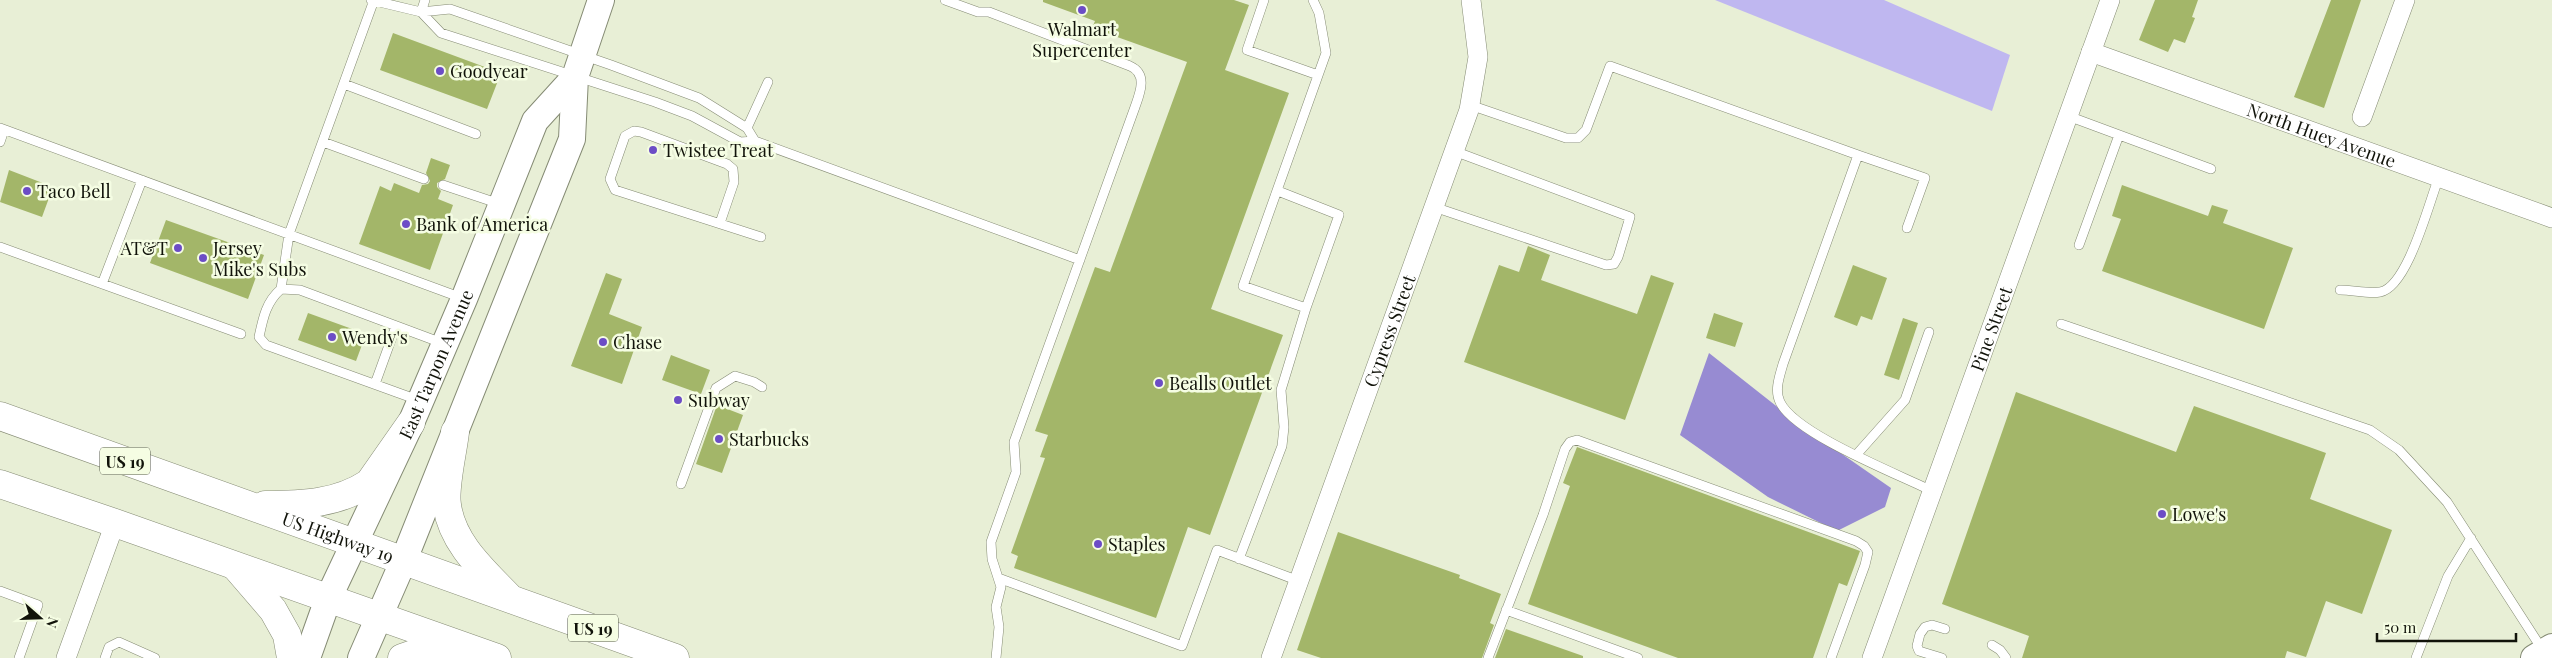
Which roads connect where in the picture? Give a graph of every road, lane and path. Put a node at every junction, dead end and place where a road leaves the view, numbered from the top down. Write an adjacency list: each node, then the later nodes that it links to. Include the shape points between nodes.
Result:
1 (373, 0): 10 (lane); 15 (lane)
2 (425, 0): 10 (lane)
3 (601, 0): 12 (main road, East Tarpon Avenue)
4 (945, 0): 43 (lane, via 972,10 990,12 1137,69 1141,89)
5 (1264, 0): 13 (lane, via 1247,50)
6 (1313, 0): 13 (lane, via 1319,13 1326,53)
7 (1471, 0): 16 (street, Cypress Street, via 1478,57)
8 (2110, 0): 11 (street, Pine Street)
9 (2405, 0): 18 (street)
10 (421, 12): 12 (lane, via 450,9); 12 (lane, via 441,33)
11 (2091, 52): 17 (street, Pine Street); 29 (street, North Huey Avenue)
12 (579, 66): 19 (lane, via 699,98); 23 (lane, via 692,116 740,142); 34 (main road, East Tarpon Avenue, via 535,121); 58 (main road, East Tarpon Avenue, via 572,139)
13 (1318, 75): 33 (lane)
14 (768, 82): 19 (lane)
15 (344, 84): 21 (lane); 25 (lane)
16 (1470, 105): 26 (street, Cypress Street); 27 (lane, via 1566,138 1578,138 1586,130 1610,66)
17 (2068, 116): 22 (lane); 62 (street, Pine Street)
18 (2362, 117)
19 (747, 128): 23 (lane)
20 (2, 129): 24 (lane); 31 (lane)
21 (476, 134)
22 (2119, 135): 28 (lane); 41 (lane)
23 (755, 141): 43 (lane)
24 (0, 142)
25 (323, 142): 30 (lane); 39 (lane)
26 (1454, 151): 35 (street, Cypress Street); 35 (lane, via 1630,218 1618,256 1614,264 1606,265)
27 (1858, 154): 38 (lane, via 1925,178); 59 (lane, via 1777,387 1779,401 1791,416 1806,428)
28 (2211, 169)
29 (2439, 176): 36 (street, North Huey Avenue); 46 (lane, via 2404,270 2394,284 2380,292)
30 (424, 179)
31 (142, 180): 39 (lane); 44 (lane)
32 (443, 185): 34 (lane)
33 (1278, 192): 48 (lane, via 1339,215); 48 (lane, via 1242,286)
34 (502, 205): 47 (main road, East Tarpon Avenue)
35 (1434, 208): 71 (street, Cypress Street)
36 (2552, 218)
37 (720, 223): 37 (lane, via 615,190 610,179 625,136 634,131 641,132 734,169 734,182); 40 (lane)
38 (1907, 228)
39 (289, 234): 45 (lane); 47 (lane)
40 (761, 237)
41 (2079, 245)
42 (0, 247): 44 (lane)
43 (1080, 260): 70 (lane, via 1014,442 1016,472 991,542 992,559)
44 (102, 284): 52 (lane)
45 (281, 289): 50 (lane, via 300,290); 54 (lane, via 272,297 264,314 259,337 262,341 312,363)
46 (2340, 290)
47 (464, 299): 53 (main road, East Tarpon Avenue)
48 (1306, 308): 67 (lane, via 1281,390 1282,446)
49 (2060, 324): 65 (lane, via 2370,430 2399,450 2441,495)
50 (396, 326): 53 (lane); 54 (lane)
51 (1929, 332): 59 (lane, via 1905,400)
52 (241, 334)
53 (445, 344): 56 (main road, East Tarpon Avenue)
54 (375, 384): 56 (lane)
55 (762, 387): 61 (lane, via 735,376 716,388)
56 (415, 412): 63 (highway, via 369,483 360,489 322,503); 66 (main road, East Tarpon Avenue)
57 (0, 416): 63 (highway, US Highway 19 / US 19)
58 (455, 432): 68 (main road, East Tarpon Avenue); 74 (highway, via 446,504 453,529 470,556)
59 (1857, 454): 62 (lane)
60 (0, 484): 64 (highway)
61 (681, 484)
62 (1932, 491): 96 (street, Pine Street)
63 (250, 506): 66 (highway, US Highway 19 / US 19)
64 (115, 523): 69 (highway); 82 (street)
65 (2471, 538): 80 (lane); 99 (lane, via 2448,576)
66 (355, 545): 68 (highway, US Highway 19 / US 19); 73 (main road, East Tarpon Avenue)
67 (1239, 559): 70 (lane, via 1217,550 1182,646); 71 (lane)
68 (403, 562): 74 (highway, US Highway 19 / US 19); 76 (main road, East Tarpon Avenue)
69 (235, 566): 73 (highway); 85 (highway, via 273,610 287,635)
70 (1000, 579): 91 (lane, via 1002,587 996,607 999,628)
71 (1299, 581): 92 (street, Cypress Street)
72 (0, 591): 81 (lane, via 38,605)
73 (328, 599): 76 (highway); 86 (main road, East Tarpon Avenue)
74 (511, 599): 90 (highway, US Highway 19 / US 19)
75 (1506, 610): 93 (lane); 94 (lane); 95 (lane, via 1565,449 1570,442 1578,440 1847,537 1864,546 1868,552 1865,565)
76 (378, 618): 79 (highway); 87 (main road, East Tarpon Avenue)
77 (1945, 629): 97 (lane, via 1932,624 1925,627 1916,646 1919,651)
78 (1992, 645): 98 (lane)
79 (470, 649): 88 (highway, via 426,650); 89 (highway)
80 (2543, 652)
81 (19, 658)
82 (66, 658)
83 (105, 658): 84 (lane, via 110,647 119,642)
84 (155, 658)
85 (291, 658)
86 (307, 658)
87 (361, 658)
88 (402, 658)
89 (497, 658)
90 (675, 658)
91 (996, 658)
92 (1271, 658)
93 (1488, 658)
94 (1638, 658)
95 (1832, 658)
96 (1872, 658)
97 (1942, 658)
98 (2006, 658)
99 (2416, 658)

